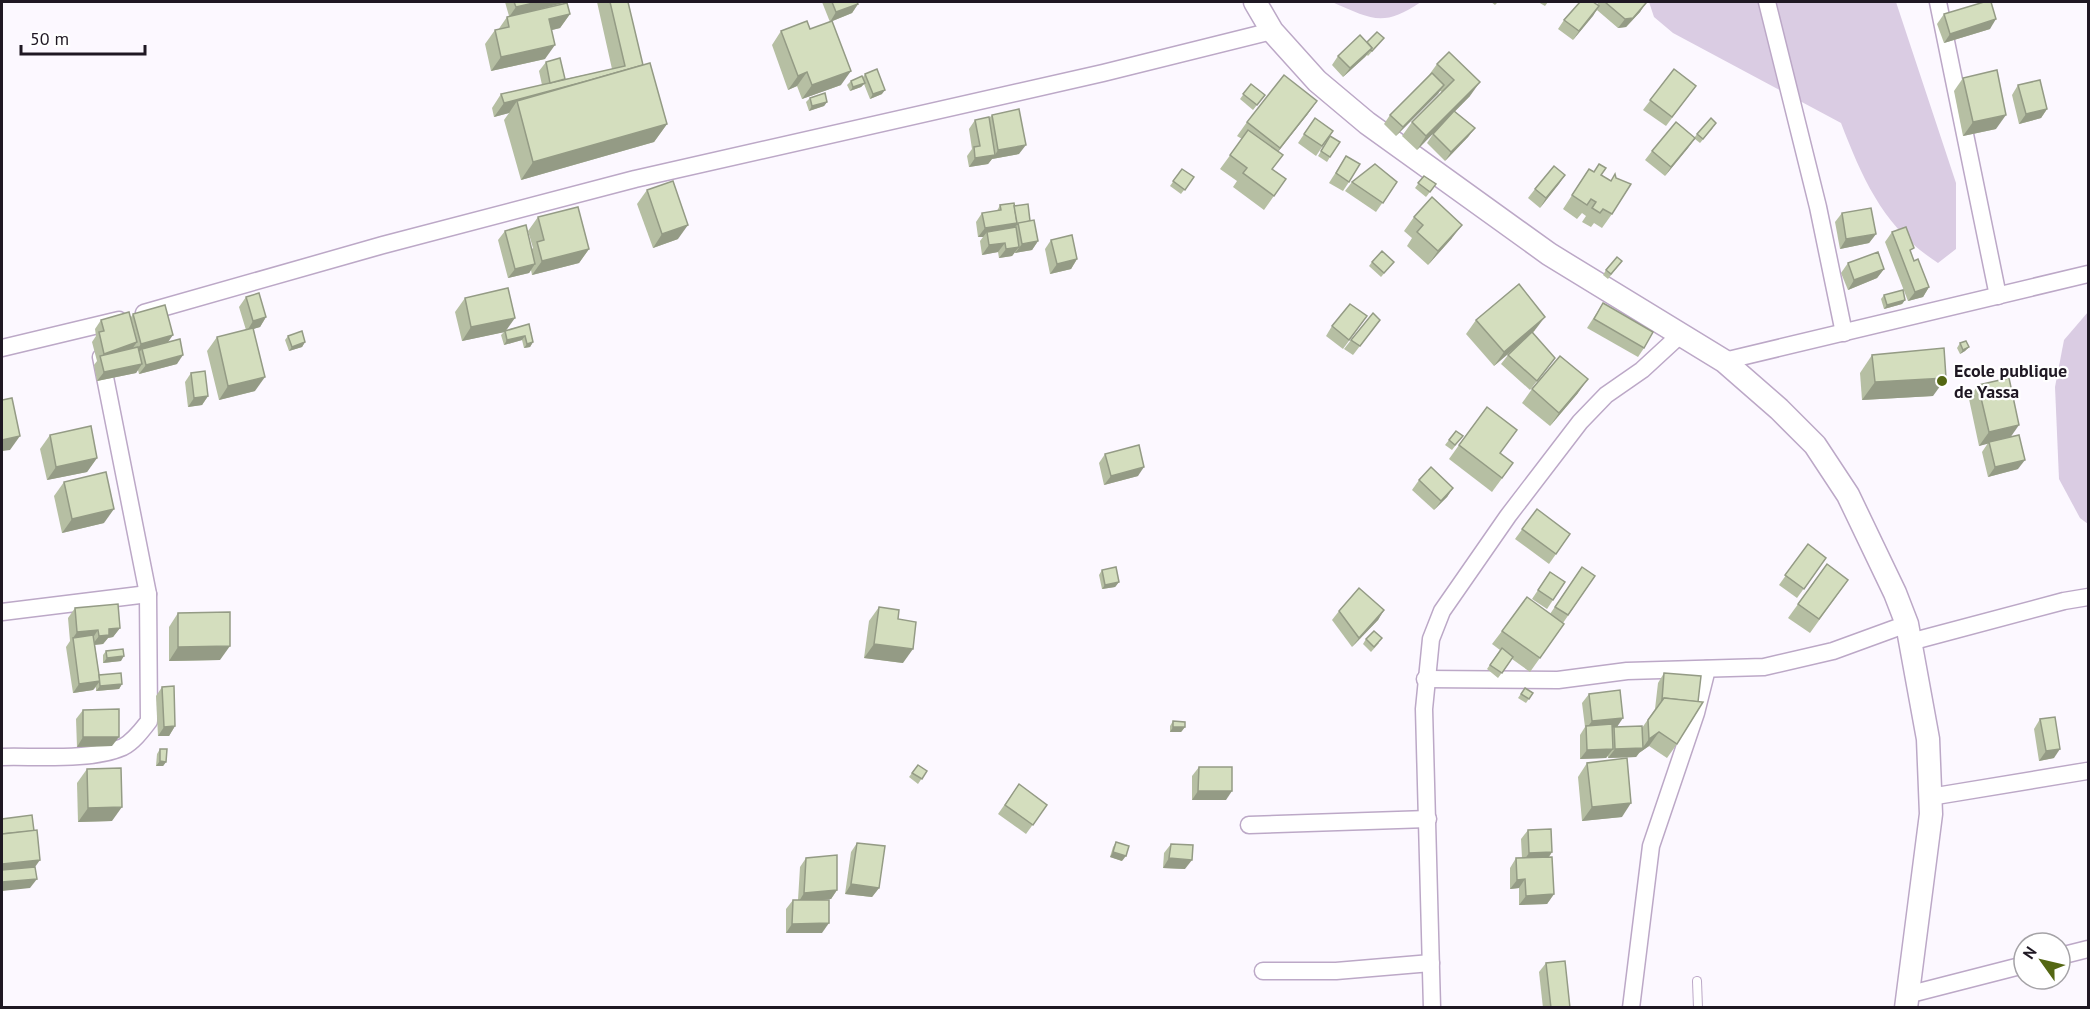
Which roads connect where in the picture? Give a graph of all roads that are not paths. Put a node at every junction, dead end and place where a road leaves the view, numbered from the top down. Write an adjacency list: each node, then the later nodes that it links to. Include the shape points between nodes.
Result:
1 (1255, 2): 4 (main road)
2 (1767, 2): 8 (street, via 1818,207)
3 (1938, 2): 6 (street)
4 (1272, 31): 7 (street, via 1103,74 635,179); 9 (main road, via 1317,81 1367,123 1549,254)
5 (2088, 274): 6 (street)
6 (1998, 296): 8 (street)
7 (95, 327): 10 (street); 12 (street)
8 (1844, 333): 11 (street)
9 (1680, 335): 11 (main road); 17 (street, via 1593,408 1508,516 1442,611 1431,639)
10 (2, 348)
11 (1724, 361): 15 (main road, via 1815,446 1848,495 1896,593)
12 (148, 594): 14 (street); 18 (street, via 149,721 140,733 124,746 100,753)
13 (2088, 597): 15 (street)
14 (2, 612)
15 (1908, 633): 16 (street, via 1792,662); 20 (main road, via 1928,739)
16 (1707, 669): 17 (street, via 1627,671 1558,680); 31 (street, via 1651,846)
17 (1425, 679): 21 (street)
18 (2, 757)
19 (2087, 771): 20 (street)
20 (1930, 797): 29 (main road)
21 (1428, 819): 22 (street); 25 (street)
22 (1249, 825)
23 (2088, 949): 24 (street)
24 (2072, 953)
25 (1431, 963): 27 (street, via 1336,971); 30 (street)
26 (2012, 969): 29 (street)
27 (1263, 971)
28 (1697, 981): 32 (lane)
29 (1907, 1001)
30 (1432, 1008)
31 (1631, 1008)
32 (1698, 1008)

